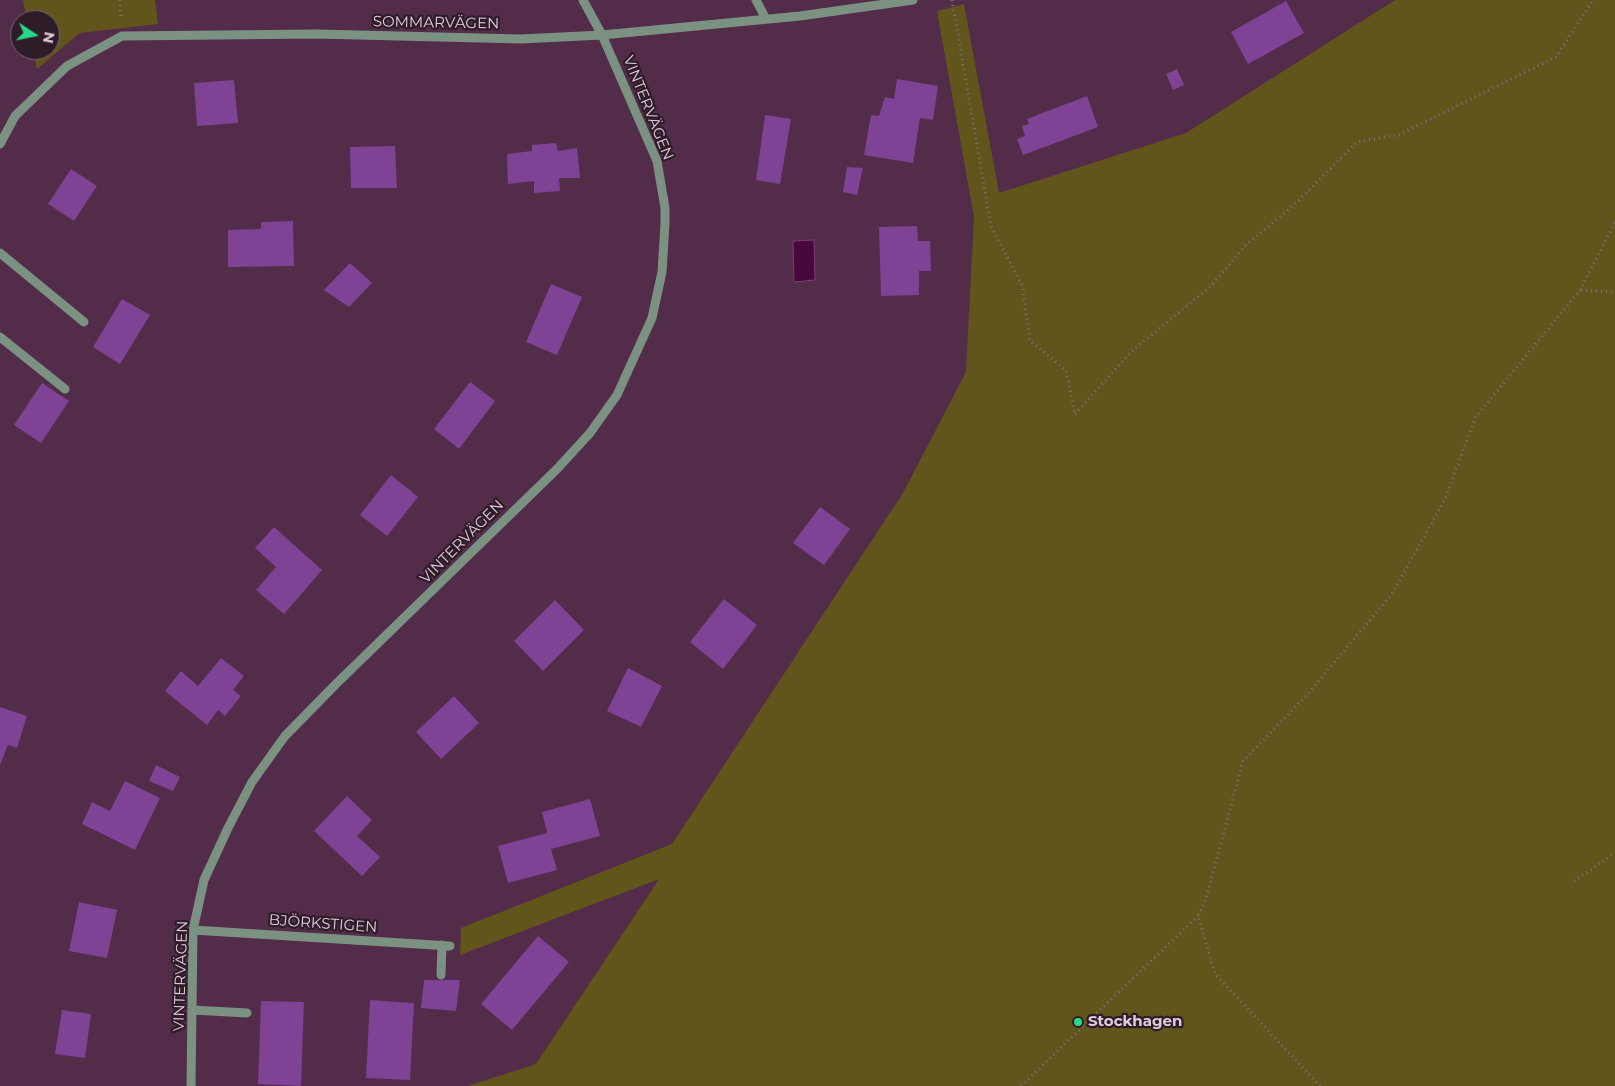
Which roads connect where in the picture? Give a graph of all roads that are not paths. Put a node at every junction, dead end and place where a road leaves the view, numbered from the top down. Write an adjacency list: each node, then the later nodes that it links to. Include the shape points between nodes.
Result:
1 (584, 0): 5 (street, VINTERVÄGEN)
2 (756, 0): 4 (street)
3 (913, 0): 4 (street, SOMMARVÄGEN)
4 (766, 19): 5 (street, SOMMARVÄGEN)
5 (602, 36): 6 (street, SOMMARVÄGEN, via 521,39 318,34 122,36 68,66 15,116); 11 (street, VINTERVÄGEN, via 657,161 666,224 662,272 652,318 616,395 590,433 285,736 252,782 228,828 204,880)
6 (0, 144)
7 (0, 253): 8 (street)
8 (84, 322)
9 (0, 337): 10 (street)
10 (65, 389)
11 (194, 930): 12 (street, BJÖRKSTIGEN, via 446,945); 13 (street, VINTERVÄGEN)
12 (441, 975)
13 (193, 1010): 14 (street); 15 (street, VINTERVÄGEN)
14 (247, 1013)
15 (191, 1086)

